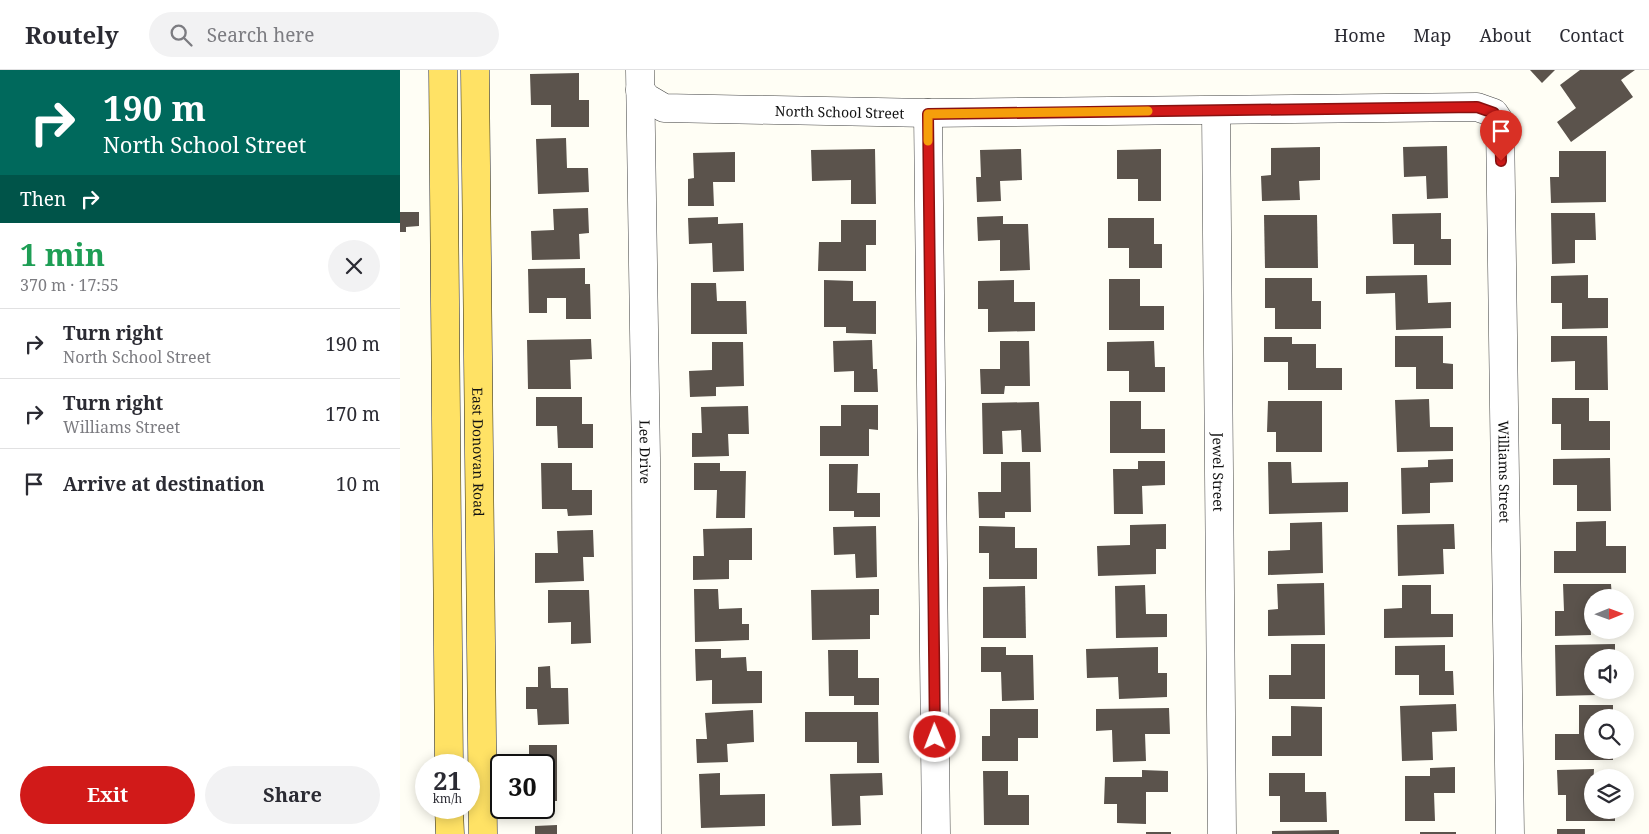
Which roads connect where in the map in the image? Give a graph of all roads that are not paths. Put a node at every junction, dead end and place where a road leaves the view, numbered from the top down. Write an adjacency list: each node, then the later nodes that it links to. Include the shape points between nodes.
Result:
1 (442, 70): 7 (main road)
2 (475, 70): 10 (main road, East Donovan Road)
3 (640, 80): 6 (street, North School Street, via 647,98 664,108); 11 (street, Lee Drive)
4 (1216, 111): 5 (street, North School Street, via 1477,107); 6 (street, North School Street); 13 (street, Jewel Street)
5 (1494, 113): 14 (street, Williams Street, via 1500,122)
6 (928, 114): 12 (street)
7 (449, 754)
8 (449, 819): 9 (main road)
9 (450, 834)
10 (483, 834)
11 (647, 834)
12 (936, 834)
13 (1222, 834)
14 (1510, 834)

